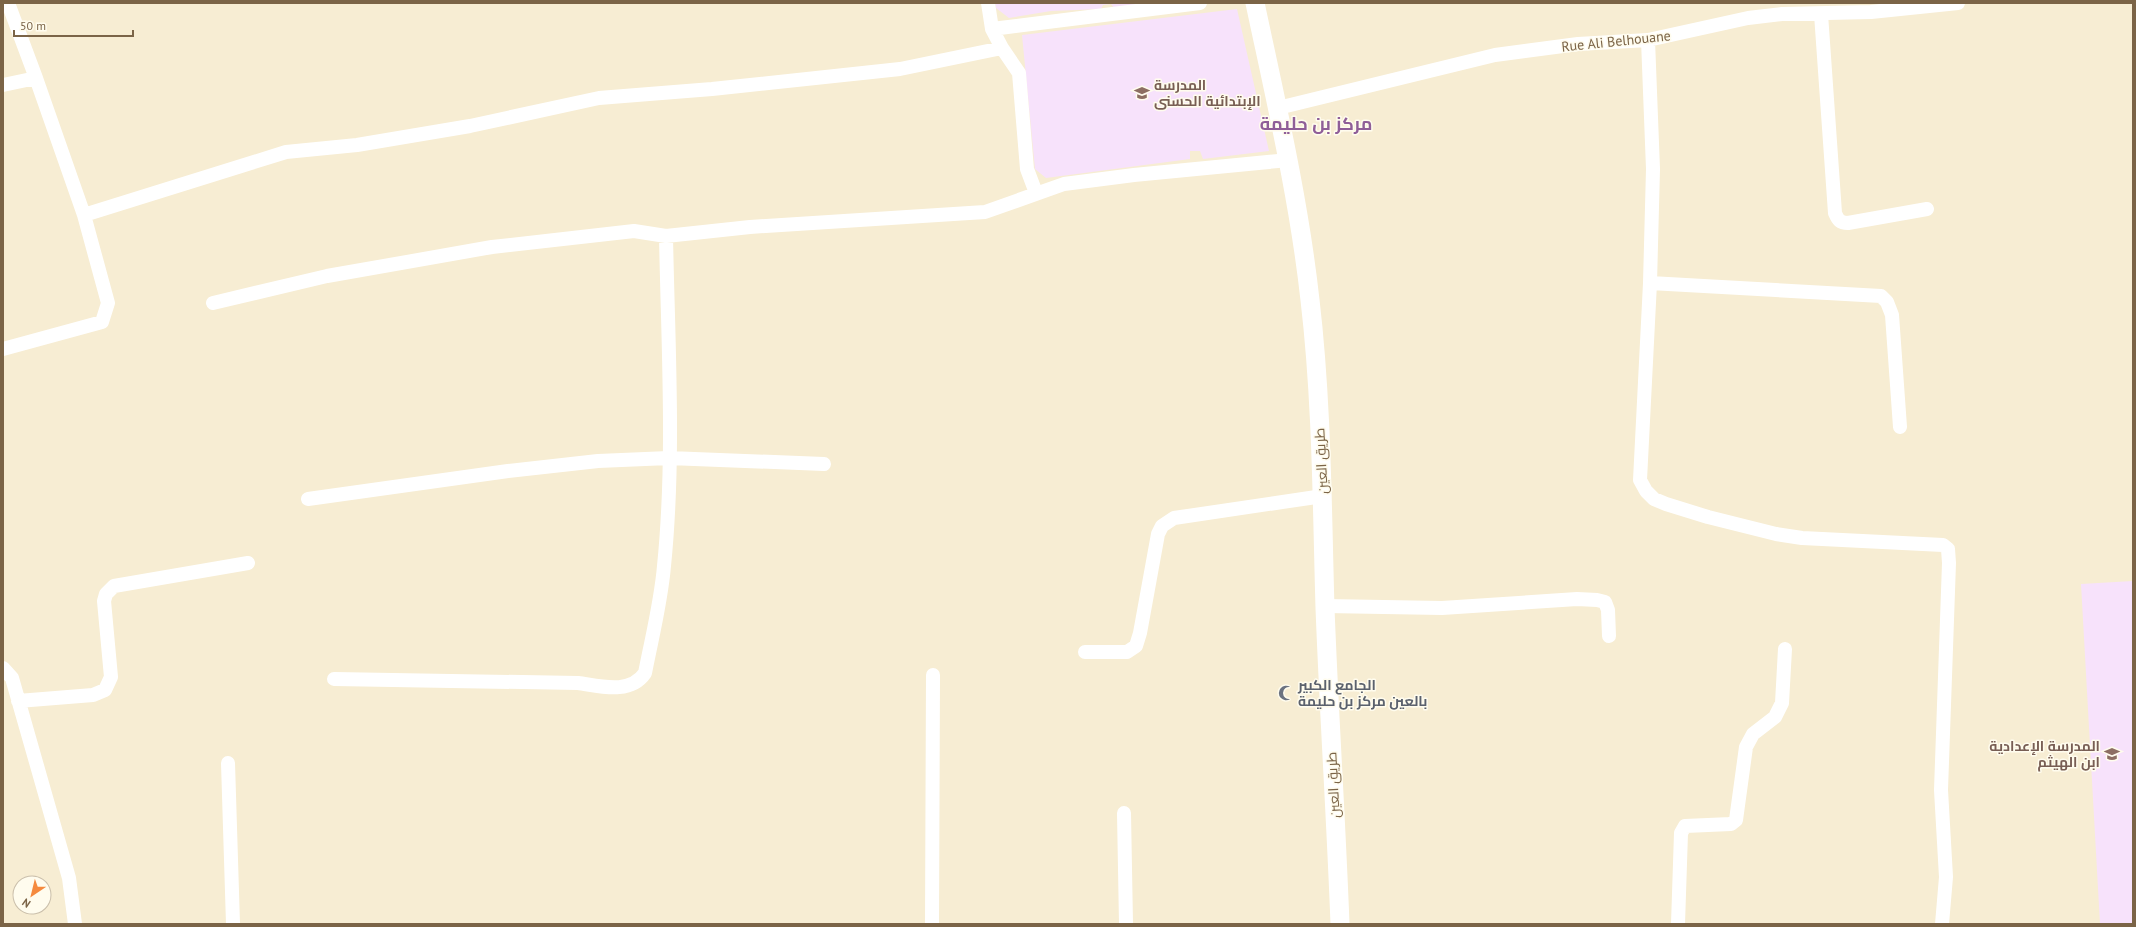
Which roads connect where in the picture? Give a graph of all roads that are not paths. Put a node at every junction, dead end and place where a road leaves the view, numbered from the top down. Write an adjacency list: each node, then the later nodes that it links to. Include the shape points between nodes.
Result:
1 (8, 3): 11 (street)
2 (988, 3): 8 (street)
3 (1200, 3): 8 (street)
4 (1255, 3): 13 (main road, طريق العين)
5 (1958, 3): 6 (street, Rue Ali Belhouane)
6 (1871, 7): 7 (street, Rue Ali Belhouane)
7 (1821, 14): 9 (street, Rue Ali Belhouane, via 1782,14 1748,18); 16 (street, via 1835,213 1838,220 1848,224)
8 (992, 29): 10 (street)
9 (1648, 40): 13 (street, Rue Ali Belhouane, via 1578,44 1495,55); 19 (street, via 1652,169)
10 (1002, 48): 15 (street, via 1019,73 1026,169); 17 (street, via 900,69 599,98 470,126 357,145 286,152)
11 (36, 78): 12 (street); 17 (street)
12 (3, 85)
13 (1278, 108): 14 (main road, طريق العين)
14 (1289, 160): 15 (street, via 1064,184); 25 (main road, طريق العين, via 1311,303)
15 (1036, 193): 18 (street, via 1018,202 985,212 758,227)
16 (1927, 209)
17 (84, 216): 21 (street, via 108,303 102,322)
18 (666, 236): 20 (street, via 634,231 492,247 327,276); 23 (street)
19 (1650, 283): 22 (street, via 1881,296 1887,302 1892,315); 44 (street, via 1639,466 1640,480 1654,499 1676,508 1776,534 1802,538 1943,545 1948,548 1941,790 1946,888)
20 (213, 303)
21 (3, 349)
22 (1900, 427)
23 (669, 458): 24 (street); 26 (street, via 598,461 508,471); 34 (street, via 667,535 660,594 645,673 639,681 616,688 578,683)
24 (824, 464)
25 (1323, 496): 28 (main road, طريق العين); 31 (street, via 1167,521 1158,534 1136,646 1127,652)
26 (308, 499)
27 (248, 563): 35 (street, via 114,586 106,594 104,601 111,677 105,690 93,695)
28 (1325, 606): 29 (street, via 1442,608 1577,599 1597,600 1605,602 1608,610); 42 (main road, طريق العين)
29 (1609, 636)
30 (1786, 649): 43 (street, via 1782,703 1775,717 1753,734 1746,747 1736,820 1731,824 1685,826 1681,833)
31 (1085, 652)
32 (3, 668): 35 (street, via 12,678)
33 (933, 675): 40 (street)
34 (334, 680)
35 (18, 701): 38 (street, via 69,878)
36 (228, 764): 39 (street)
37 (1124, 813): 41 (street)
38 (75, 924)
39 (233, 924)
40 (932, 924)
41 (1126, 924)
42 (1340, 924)
43 (1678, 924)
44 (1942, 924)

